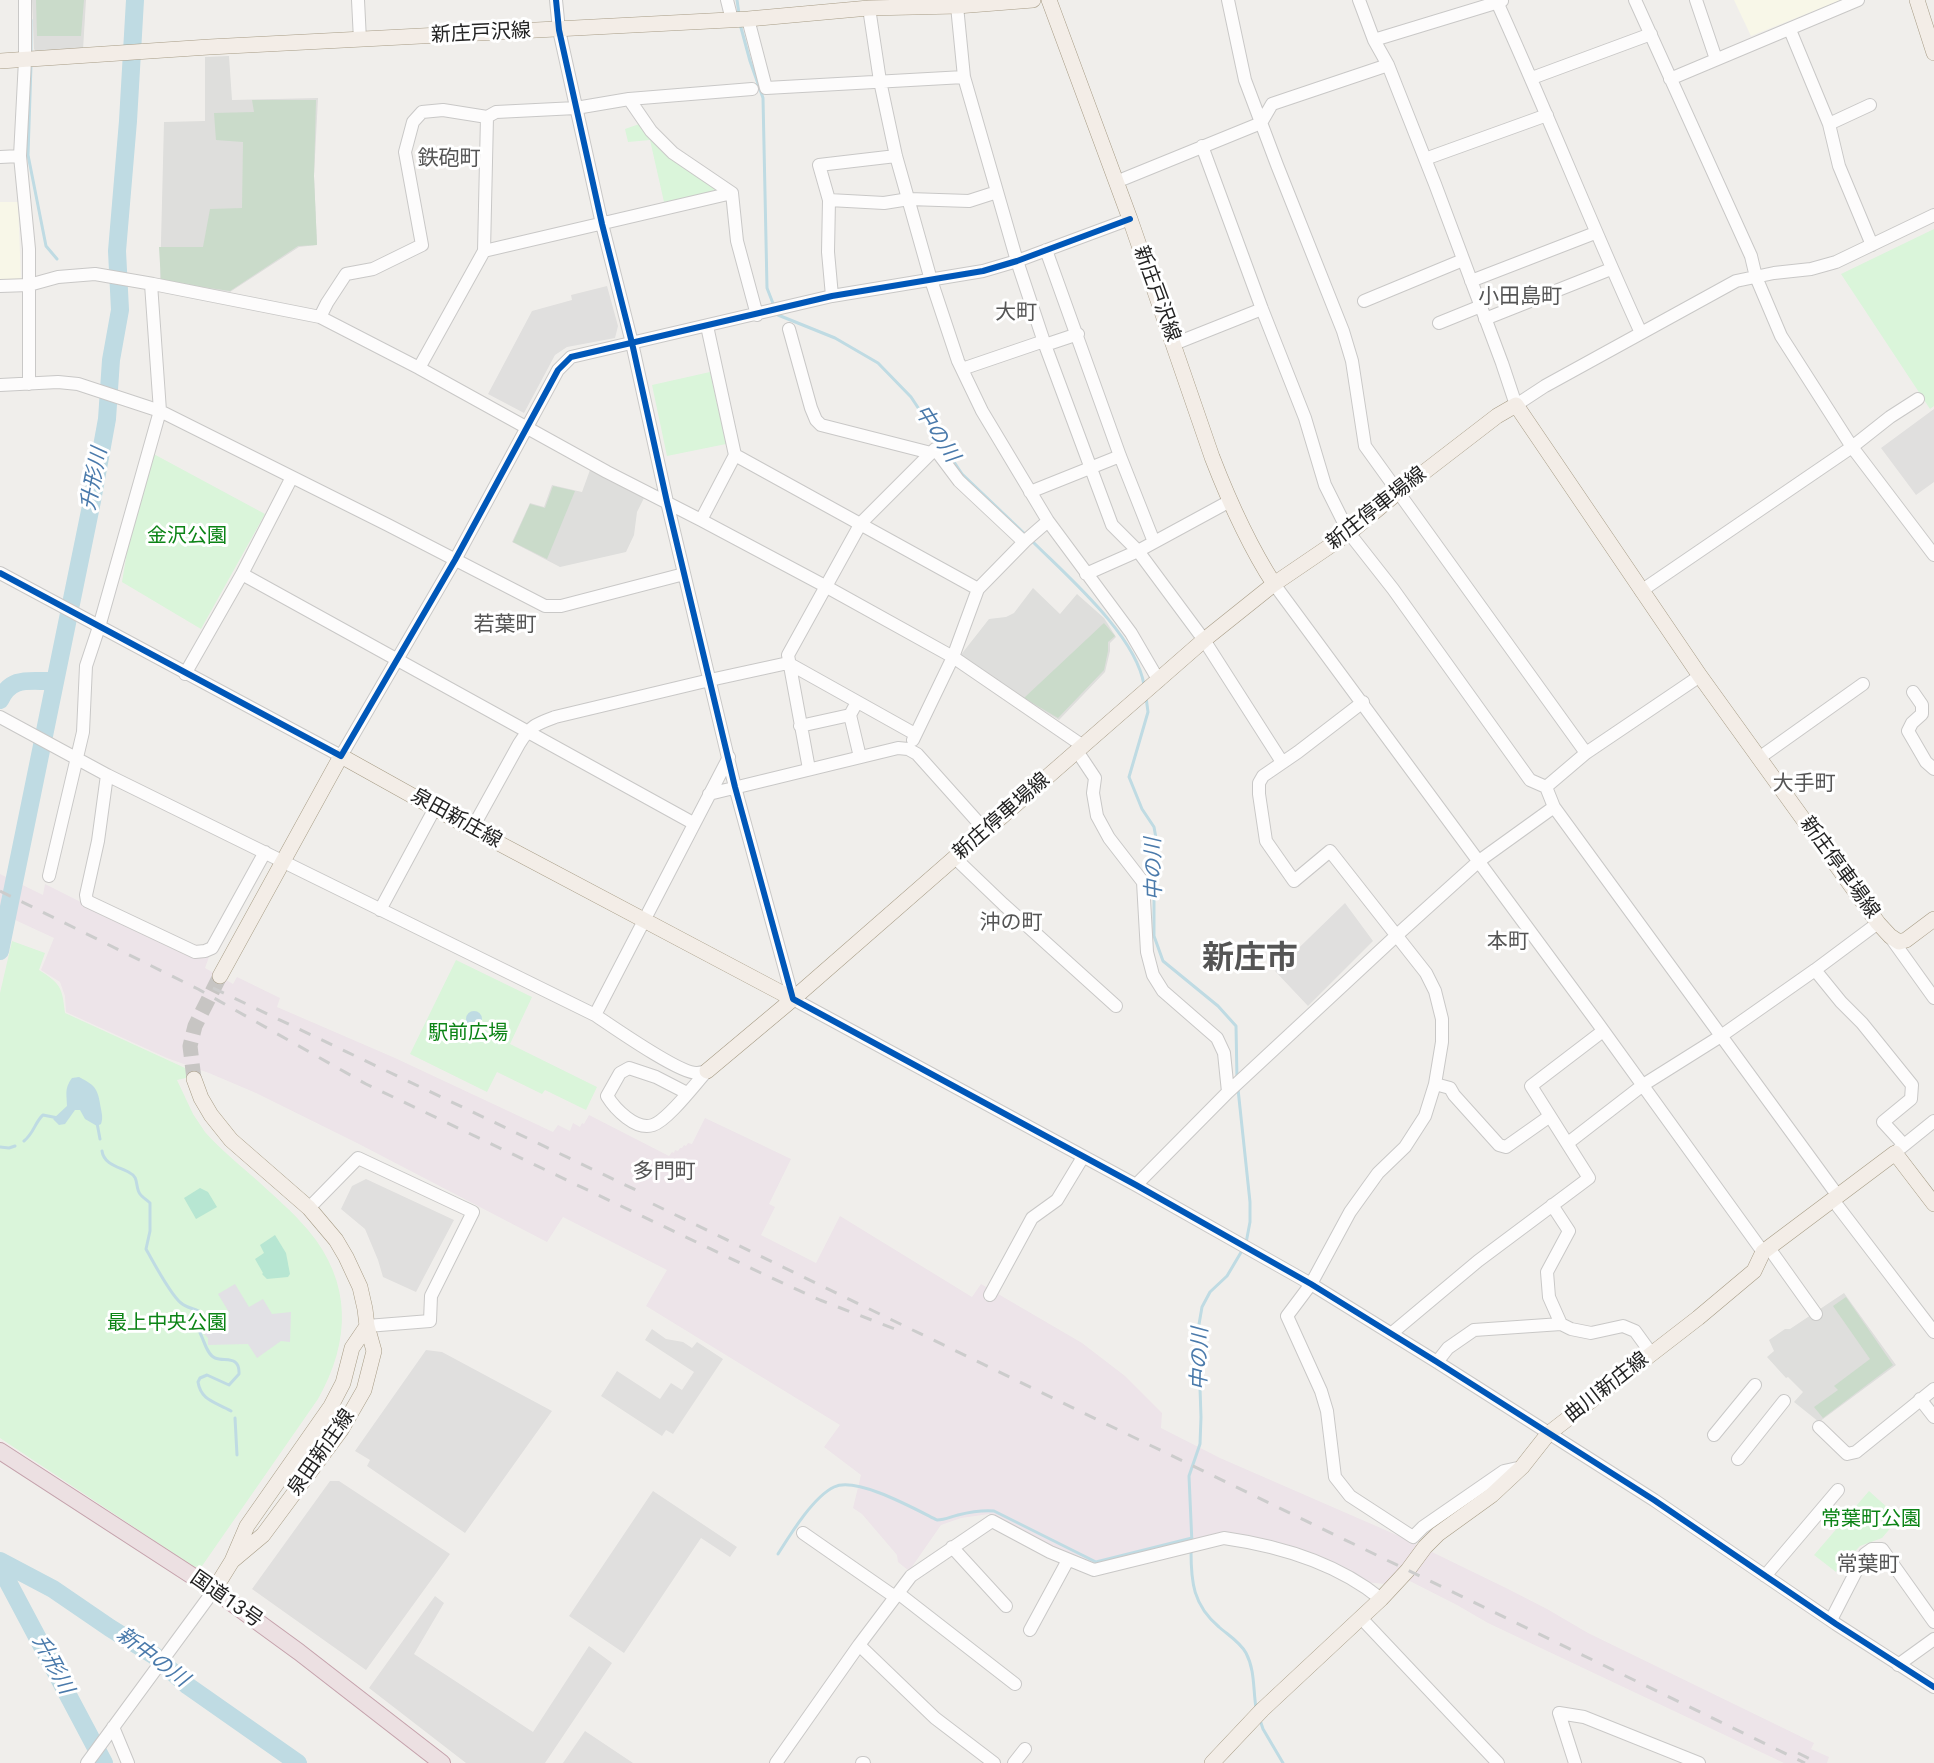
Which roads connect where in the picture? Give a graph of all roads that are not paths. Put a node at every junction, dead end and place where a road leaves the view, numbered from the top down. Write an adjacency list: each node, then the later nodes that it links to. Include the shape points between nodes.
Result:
1 (25, 0): 25 (street)
2 (358, 0): 21 (street)
3 (556, 0): 18 (street)
4 (728, 0): 17 (street)
5 (1033, 0): 15 (main road, 新庄戸沢線)
6 (1049, 0): 45 (main road, 新庄戸沢線)
7 (1228, 0): 38 (street, via 1245,80)
8 (1359, 0): 22 (street)
9 (1635, 0): 20 (street)
10 (1696, 0): 24 (street)
11 (1858, 0): 19 (street)
12 (1917, 0): 23 (main road)
13 (1501, 1): 22 (street); 29 (street)
14 (877, 5): 15 (main road, 新庄戸沢線); 16 (main road, 新庄戸沢線); 31 (street)
15 (957, 6): 28 (street)
16 (748, 19): 17 (main road, 新庄戸沢線); 31 (street, via 766,88)
17 (732, 20): 18 (main road, 新庄戸沢線)
18 (559, 30): 21 (main road, 新庄戸沢線); 35 (street)
19 (1790, 30): 24 (street); 39 (street)
20 (1651, 34): 29 (street); 30 (street)
21 (360, 40): 25 (main road, 新庄戸沢線)
22 (1374, 40): 27 (street)
23 (1934, 53)
24 (1716, 59): 30 (street)
25 (30, 60): 26 (main road, 新庄戸沢線); 41 (street)
26 (0, 61)
27 (1388, 65): 38 (street, via 1272,104); 44 (street)
28 (964, 77): 31 (street); 46 (street)
29 (1532, 78): 36 (street)
30 (1670, 79): 60 (street, via 1751,256)
31 (880, 81): 42 (street)
32 (752, 89): 33 (street)
33 (629, 99): 35 (street); 47 (street, via 651,131 673,153)
34 (1870, 105): 39 (street)
35 (576, 108): 37 (street, via 496,112); 52 (street)
36 (1546, 115): 44 (street); 53 (street)
37 (487, 117): 56 (street); 71 (street, via 443,110 422,112 413,122 405,152 422,245 373,269 346,274)
38 (1261, 123): 40 (street); 96 (street, via 1343,331 1352,361 1365,446)
39 (1829, 124): 54 (street, via 1839,166)
40 (1202, 146): 45 (street); 69 (street)
41 (20, 156): 43 (street); 64 (street)
42 (896, 156): 48 (street, via 819,165); 49 (street)
43 (0, 157)
44 (1425, 159): 57 (street)
45 (1116, 182): 51 (main road, 新庄戸沢線)
46 (997, 192): 49 (street, via 969,201); 58 (street)
47 (732, 193): 52 (street); 70 (street, via 737,241)
48 (829, 200): 49 (street); 66 (street)
49 (909, 200): 61 (street)
50 (1934, 215): 54 (street)
51 (1130, 219): 55 (street); 80 (main road, 新庄戸沢線)
52 (602, 224): 56 (street); 78 (street)
53 (1595, 233): 59 (street); 62 (street)
54 (1872, 245): 60 (street, via 1823,266)
55 (1046, 250): 58 (street); 77 (street)
56 (484, 251): 81 (street)
57 (1463, 260): 62 (street); 67 (street)
58 (1017, 261): 61 (street); 79 (street)
59 (1611, 269): 72 (street); 76 (street)
60 (1756, 277): 76 (street, via 1736,281); 89 (street, via 1781,336)
61 (931, 280): 66 (street); 82 (street)
62 (1471, 281): 68 (street)
63 (151, 284): 64 (street, via 95,274 58,277); 71 (street); 87 (street)
64 (29, 285): 65 (street); 83 (street)
65 (0, 286)
66 (832, 296): 70 (street)
67 (1364, 302)
68 (1480, 306): 72 (street); 73 (street)
69 (1262, 309): 80 (street); 102 (street, via 1305,418 1325,485)
70 (763, 313): 74 (street)
71 (320, 317): 81 (street)
72 (1485, 319): 86 (street)
73 (1439, 323)
74 (707, 326): 78 (street); 91 (street)
75 (789, 329): 90 (street, via 811,408 821,426)
76 (1641, 333): 86 (street)
77 (1078, 334): 79 (street); 92 (street)
78 (632, 343): 88 (street, via 571,357 558,370); 98 (street)
79 (1044, 343): 82 (street); 93 (street)
80 (1174, 344): 97 (main road, 新庄戸沢線)
81 (419, 368): 88 (street)
82 (962, 369): 95 (street)
83 (29, 384): 84 (street); 87 (street, via 78,384)
84 (0, 385)
85 (1918, 399): 89 (street)
86 (1515, 405): 96 (main road, 新庄停車場線); 115 (main road, 新庄停車場線)
87 (156, 409): 94 (street); 116 (street)
88 (527, 430): 98 (street); 107 (street)
89 (1852, 447): 106 (street); 115 (street)
90 (930, 453): 101 (street); 103 (street, via 935,449 959,481)
91 (735, 455): 99 (street); 101 (street)
92 (1120, 456): 93 (street); 104 (street)
93 (1091, 468): 95 (street); 105 (street, via 1112,525)
94 (292, 477): 107 (street); 109 (street)
95 (1030, 492): 100 (street)
96 (1397, 493): 102 (main road, 新庄停車場線); 136 (street)
97 (1230, 501): 104 (street); 112 (main road, 新庄戸沢線)
98 (667, 502): 99 (street); 110 (street)
99 (701, 520): 113 (street)
100 (1048, 521): 103 (street); 111 (street)
101 (861, 523): 113 (street); 114 (street)
102 (1349, 533): 112 (main road, 新庄停車場線); 147 (street, via 1530,780)
103 (1028, 539): 114 (street)
104 (1154, 542): 105 (street)
105 (1138, 550): 111 (street); 117 (street)
106 (1934, 555)
107 (455, 560): 110 (street, via 545,606 561,606); 119 (street)
108 (0, 573): 116 (street)
109 (242, 574): 119 (street); 121 (street)
110 (684, 574): 123 (street)
111 (1086, 574): 125 (street, via 1131,633)
112 (1274, 584): 117 (main road, 新庄停車場線); 128 (street)
113 (825, 586): 118 (street); 120 (street, via 788,655)
114 (978, 589): 118 (street)
115 (1641, 591): 122 (main road, 新庄停車場線)
116 (99, 627): 121 (street); 137 (street, via 86,666 82,732)
117 (1204, 640): 125 (main road, 新庄停車場線); 142 (street)
118 (953, 657): 133 (street); 134 (street)
119 (396, 660): 132 (street); 138 (street)
120 (788, 663): 123 (street); 127 (street); 131 (street)
121 (185, 674): 138 (street)
122 (1700, 676): 136 (street); 141 (main road, 新庄停車場線)
123 (711, 680): 132 (street, via 555,717); 140 (street)
124 (1863, 684): 141 (street)
125 (1150, 689): 134 (main road, 新庄停車場線)
126 (1913, 692): 144 (street, via 1922,705 1922,714 1908,731)
127 (857, 702): 129 (street); 133 (street)
128 (1363, 702): 142 (street); 156 (street)
129 (850, 715): 131 (street); 139 (street)
130 (0, 717): 137 (street)
131 (800, 726): 143 (street)
132 (527, 730): 151 (street); 152 (street)
133 (915, 734): 135 (street)
134 (1080, 748): 153 (main road, 新庄停車場線); 177 (street, via 1095,778 1097,816 1143,882 1147,952 1153,975 1163,991 1217,1038 1224,1053)
135 (908, 749): 139 (street); 153 (street, via 917,754)
136 (1586, 753): 147 (street)
137 (73, 756): 145 (street); 158 (street)
138 (341, 756): 150 (main road, 泉田新庄線); 157 (main road)
139 (861, 757): 143 (street)
140 (729, 758): 146 (street); 148 (street)
141 (1759, 758): 162 (main road, 新庄停車場線)
142 (1282, 762): 163 (street, via 1259,783 1266,841 1294,880 1330,851)
143 (808, 769): 146 (street)
144 (1934, 769)
145 (107, 775): 154 (street); 154 (street, via 87,901 195,952 205,951 212,948)
146 (735, 787): 148 (street); 168 (street)
147 (1546, 787): 149 (street)
148 (709, 794): 151 (street)
149 (1554, 807): 156 (street); 172 (street)
150 (435, 808): 152 (main road, 泉田新庄線); 159 (street)
151 (693, 823): 160 (street)
152 (472, 829): 160 (main road, 泉田新庄線)
153 (986, 830): 155 (main road, 新庄停車場線)
154 (265, 852): 157 (street)
155 (955, 858): 168 (main road, 新庄停車場線); 169 (street)
156 (1479, 861): 163 (street); 171 (street)
157 (284, 862): 159 (street); 166 (main road)
158 (49, 876)
159 (381, 910): 170 (street)
160 (645, 920): 168 (main road, 泉田新庄線); 170 (street)
161 (1934, 920): 164 (main road, 新庄停車場線, via 1906,940 1899,942)
162 (1878, 923): 164 (main road, 新庄停車場線); 165 (street)
163 (1397, 935): 175 (street, via 1426,973 1440,1010 1442,1042); 177 (street)
164 (1890, 936): 167 (street)
165 (1815, 970): 172 (street); 182 (street, via 1912,1085 1911,1099 1883,1122)
166 (220, 976)
167 (1934, 998)
168 (793, 999): 173 (main road, 新庄停車場線); 183 (street)
169 (1116, 1006)
170 (595, 1015): 173 (street, via 683,1069 696,1074)
171 (1603, 1031): 176 (street); 179 (street, via 1531,1086)
172 (1722, 1036): 176 (street); 185 (street)
173 (706, 1071): 178 (street)
174 (194, 1079): 188 (main road, 泉田新庄線, via 211,1115 231,1140)
175 (1435, 1084): 179 (street, via 1450,1088 1499,1145 1506,1147); 190 (street, via 1425,1116 1405,1147 1378,1173 1350,1212)
176 (1643, 1085): 181 (street); 189 (street)
177 (1230, 1091): 184 (street)
178 (687, 1093): 178 (street, via 654,1125 646,1126 623,1114 607,1096 620,1073 629,1068)
179 (1550, 1116): 181 (street)
180 (1934, 1121): 182 (street)
181 (1568, 1143): 186 (street, via 1589,1178)
182 (1899, 1149): 185 (main road, 曲川新庄線); 187 (main road)
183 (1083, 1157): 184 (street); 191 (street, via 1057,1200 1032,1218)
184 (1136, 1185): 190 (street)
185 (1835, 1198): 189 (main road, 曲川新庄線); 195 (street)
186 (1552, 1204): 193 (street, via 1569,1231 1547,1272 1549,1297); 196 (street)
187 (1934, 1204)
188 (309, 1208): 194 (main road, 泉田新庄線, via 346,1257 360,1287); 194 (street, via 358,1158 473,1212 431,1296 430,1321)
189 (1766, 1250): 192 (street); 197 (main road, 曲川新庄線, via 1754,1271)
190 (1311, 1284): 196 (street); 209 (street, via 1287,1316 1321,1390 1335,1478 1350,1496 1413,1537 1504,1471)
191 (990, 1295)
192 (1816, 1314)
193 (1562, 1324): 197 (street, via 1591,1333 1623,1326 1635,1331); 198 (street, via 1474,1330 1448,1348)
194 (367, 1326): 214 (main road, 泉田新庄線, via 352,1348 343,1383 331,1406 247,1526); 214 (main road, 泉田新庄線, via 374,1351 364,1390 347,1420 262,1534)
195 (1934, 1332)
196 (1392, 1333): 198 (street)
197 (1652, 1353): 205 (main road, 曲川新庄線)
198 (1437, 1362): 205 (street)
199 (1755, 1385): 206 (street)
200 (1934, 1389): 201 (street)
201 (1920, 1399): 203 (street); 204 (street, via 1856,1452 1847,1454)
202 (1784, 1401): 208 (street)
203 (1934, 1418)
204 (1819, 1427)
205 (1548, 1434): 209 (main road, 曲川新庄線); 215 (street)
206 (1714, 1435)
207 (0, 1451): 216 (highway, 国道13号)
208 (1738, 1459)
209 (1522, 1467): 218 (main road, 曲川新庄線, via 1492,1495 1438,1534)
210 (1838, 1490): 215 (street)
211 (803, 1533): 217 (street)
212 (952, 1547): 213 (street, via 992,1521); 217 (street, via 911,1576); 219 (street)
213 (1068, 1560): 218 (street, via 1094,1570 1224,1538 1304,1557 1365,1586); 223 (street)
214 (232, 1561): 216 (main road, 泉田新庄線)
215 (1765, 1576): 221 (street)
216 (214, 1590): 229 (street); 233 (highway, 国道13号)
217 (897, 1595): 225 (street); 227 (street)
218 (1381, 1599): 220 (main road, 曲川新庄線)
219 (1006, 1606)
220 (1362, 1619): 237 (main road, 曲川新庄線, via 1262,1710); 238 (street)
221 (1831, 1620): 222 (street, via 1865,1554 1882,1549); 226 (street)
222 (1934, 1622)
223 (1030, 1630)
224 (1934, 1639): 226 (street)
225 (859, 1645): 234 (street); 235 (street, via 935,1718)
226 (1898, 1665): 228 (street)
227 (1015, 1684)
228 (1934, 1687)
229 (111, 1731): 231 (street); 232 (street)
230 (1025, 1749): 236 (street)
231 (87, 1763)
232 (128, 1763)
233 (442, 1763)
234 (776, 1763)
235 (994, 1763)
236 (1014, 1763)
237 (1212, 1763)
238 (1498, 1763)
239 (1575, 1763): 240 (street, via 1560,1713 1584,1717)
240 (1699, 1763)

